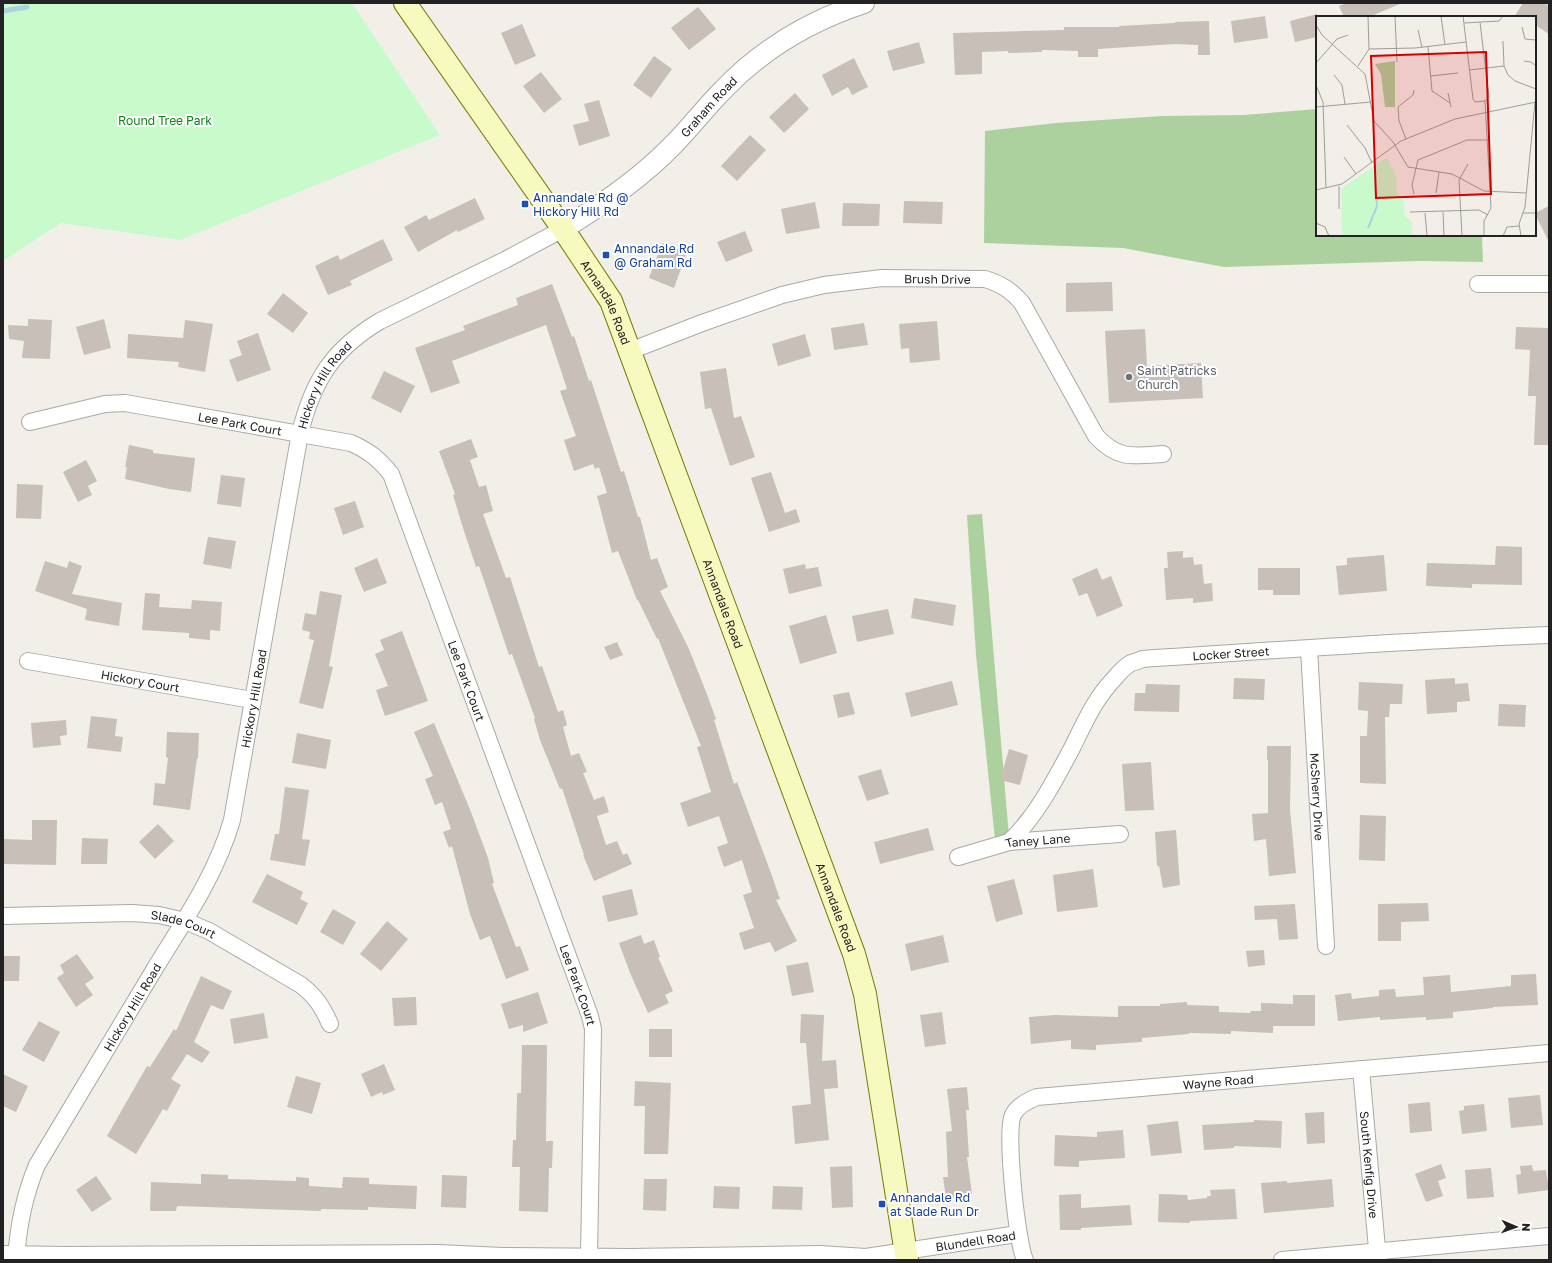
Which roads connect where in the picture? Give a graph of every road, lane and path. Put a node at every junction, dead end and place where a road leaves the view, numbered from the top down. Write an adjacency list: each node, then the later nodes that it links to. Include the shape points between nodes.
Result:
1 (405, 3): 3 (main road, Annandale Road)
2 (864, 3): 3 (street, Graham Road, via 804,28 749,65 723,89 672,146 636,179)
3 (564, 229): 6 (main road, Annandale Road, via 611,301); 8 (street, Hickory Hill Road, via 364,331 344,347 328,365 306,409)
4 (1478, 284): 5 (street)
5 (1549, 284)
6 (630, 351): 9 (street, Brush Drive, via 782,295 824,285 882,278 985,279 1013,293 1022,303 1096,436 1106,447 1130,456); 27 (main road, Annandale Road, via 854,954 865,994)
7 (30, 422): 8 (street, Lee Park Court, via 105,404 125,404)
8 (300, 433): 13 (street, Hickory Hill Road); 26 (street, Lee Park Court, via 351,443 366,449 381,461 394,482 590,1016 593,1029)
9 (1163, 454)
10 (1549, 635): 11 (street, Locker Street, via 1444,639)
11 (1309, 649): 15 (street, Locker Street, via 1142,660 1131,664 1103,691 1034,815); 19 (street, McSherry Drive)
12 (28, 661): 13 (street, Hickory Court)
13 (252, 700): 18 (street, Hickory Hill Road, via 232,820 217,862)
14 (1120, 834): 15 (street, Taney Lane)
15 (1009, 842): 16 (street, Taney Lane)
16 (958, 858)
17 (3, 916): 18 (street, Slade Court, via 132,913 159,915)
18 (185, 921): 20 (street, Slade Court, via 209,931 301,985 323,1008); 25 (street, Hickory Hill Road, via 37,1165 27,1189)
19 (1326, 946)
20 (330, 1024)
21 (1549, 1053): 22 (street, Wayne Road)
22 (1361, 1069): 23 (street, Wayne Road, via 1036,1097 1017,1109 1010,1124 1010,1152); 28 (street, South Kenfig Drive)
23 (1018, 1234): 27 (street, Blundell Road); 29 (street, Blundell Road)
24 (1549, 1236): 28 (street)
25 (12, 1256): 26 (street, Blundell Road, via 438,1253)
26 (589, 1256): 27 (street, Blundell Road)
27 (907, 1256)
28 (1378, 1256): 30 (street)
29 (1025, 1260)
30 (1282, 1260)

